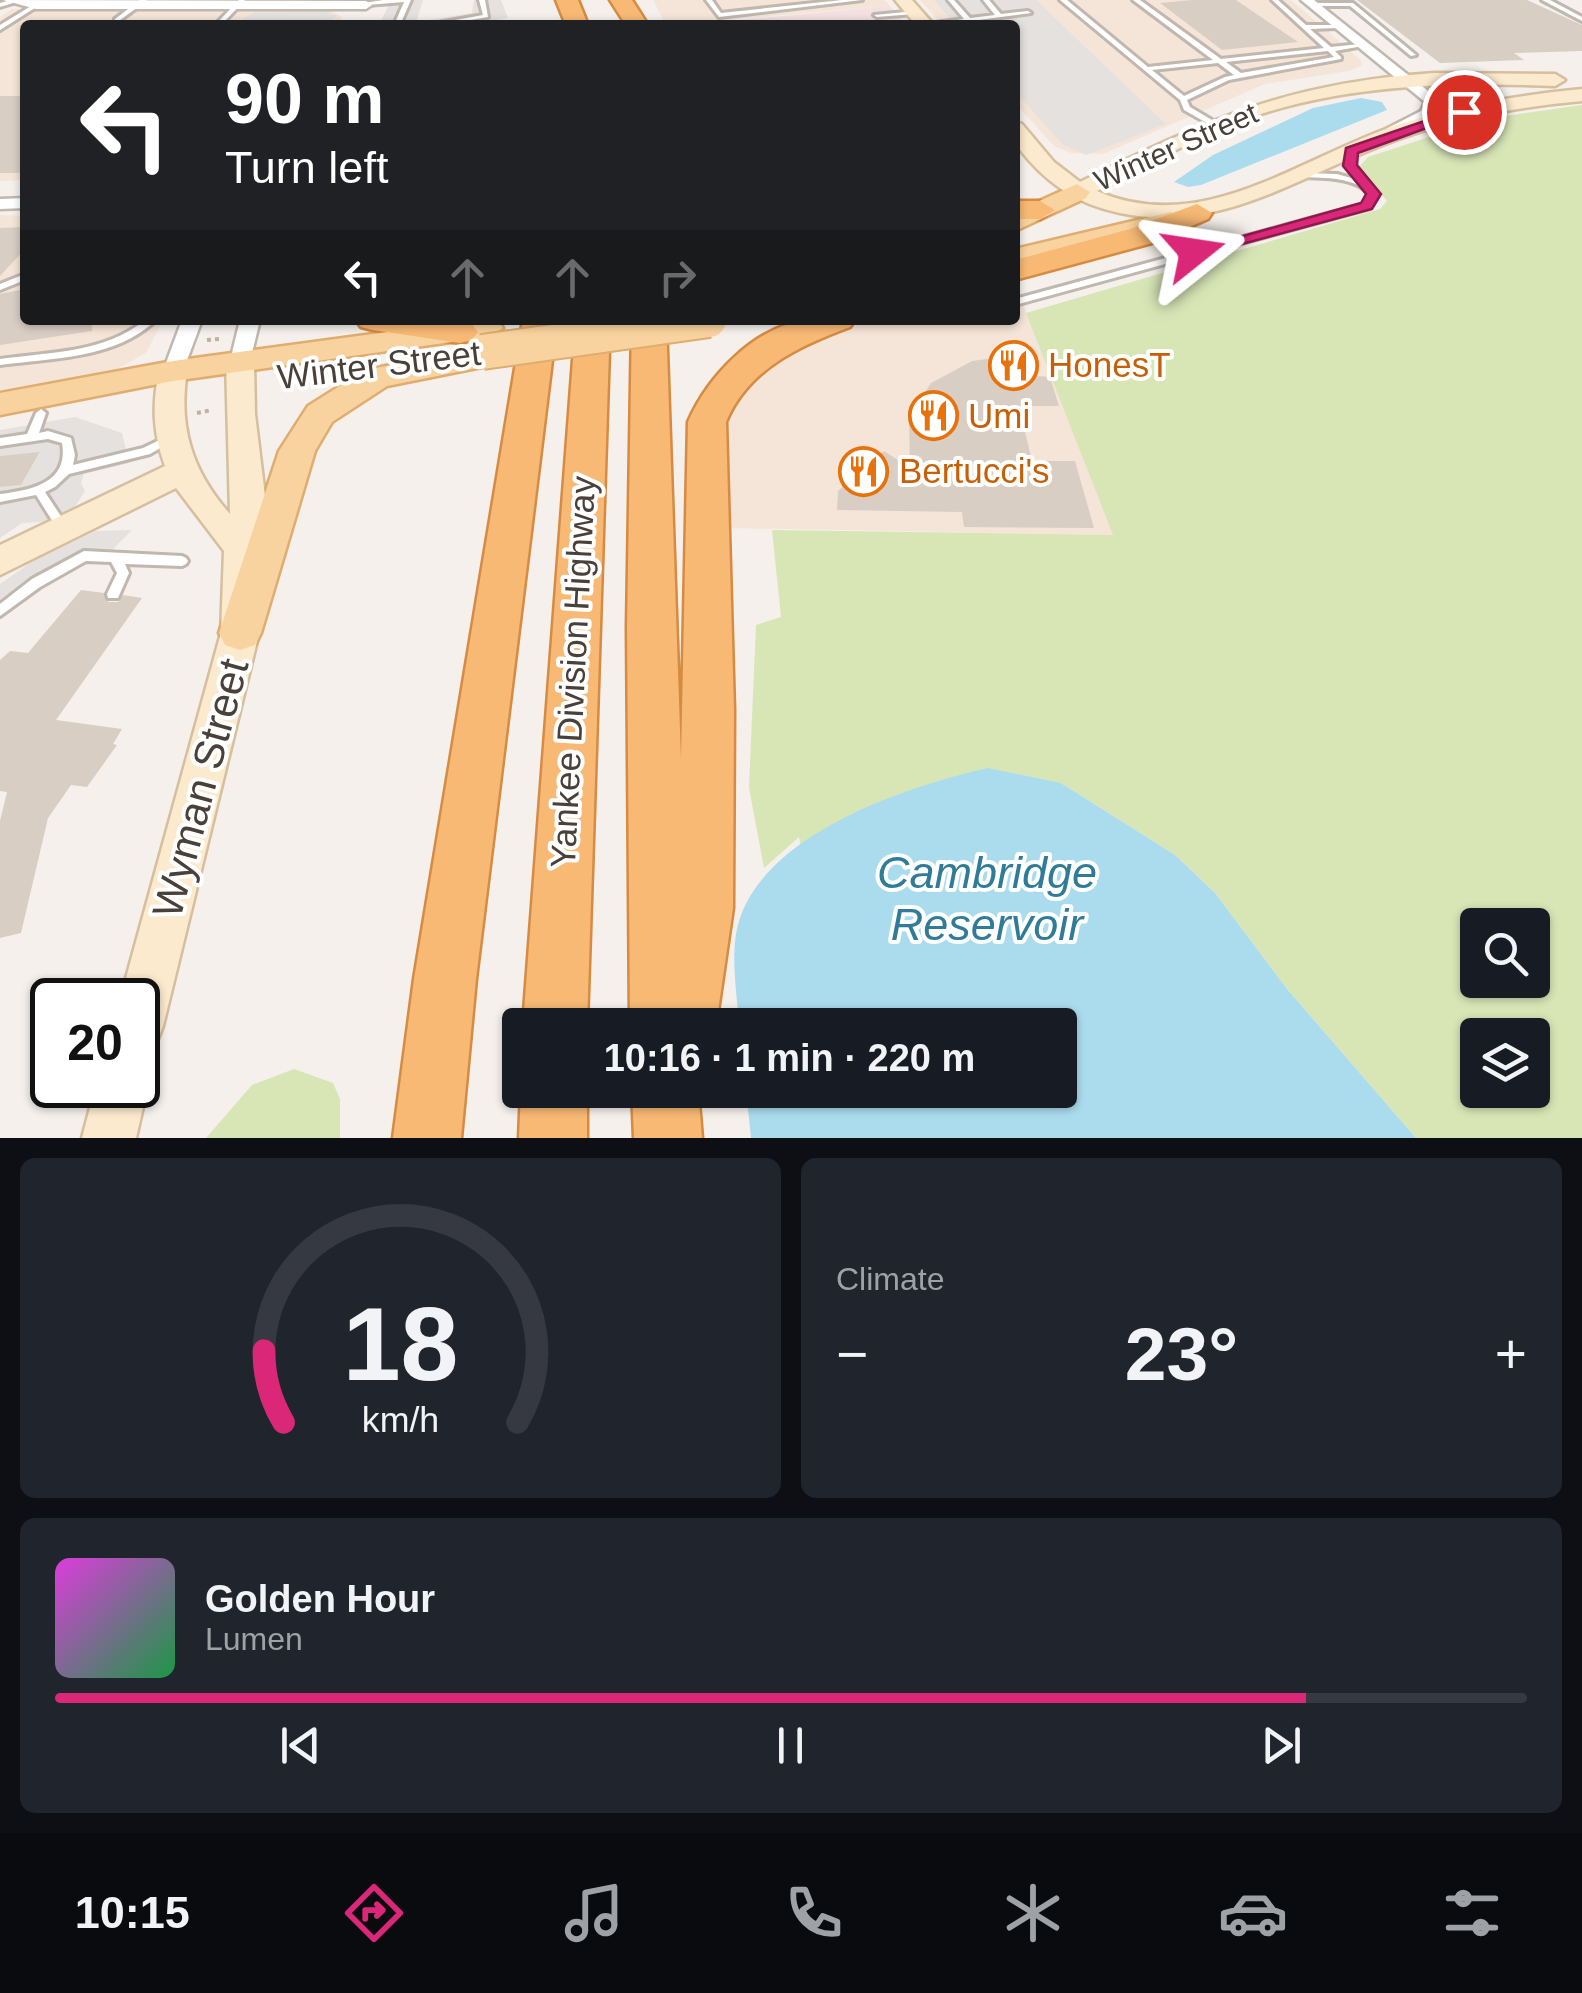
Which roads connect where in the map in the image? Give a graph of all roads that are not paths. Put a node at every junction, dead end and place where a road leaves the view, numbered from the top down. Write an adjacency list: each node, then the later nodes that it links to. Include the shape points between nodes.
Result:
1 (407, 0): 15 (lane)
2 (482, 0): 22 (lane, via 486,16)
3 (709, 0): 4 (lane, via 719,15)
4 (859, 0)
5 (950, 0): 24 (lane)
6 (986, 0): 19 (lane)
7 (1016, 0): 19 (lane, via 1028,13)
8 (1063, 0): 33 (lane)
9 (1136, 0): 32 (lane)
10 (1276, 0): 26 (lane)
11 (1545, 0): 20 (lane)
12 (5, 2): 17 (street)
13 (140, 3): 14 (street); 17 (street); 21 (lane)
14 (240, 3): 15 (street)
15 (367, 3)
16 (1310, 3): 25 (street); 30 (lane, via 1351,4)
17 (36, 5): 27 (lane)
18 (917, 16): 23 (lane, via 881,15); 24 (lane)
19 (999, 16): 24 (lane)
20 (1582, 19)
21 (117, 20)
22 (462, 20)
23 (888, 20)
24 (968, 20)
25 (1337, 26): 26 (lane); 28 (street)
26 (1306, 27): 29 (lane)
27 (0, 28)
28 (1360, 46): 29 (lane); 31 (street)
29 (1329, 48): 32 (lane); 34 (lane, via 1336,61)
30 (1413, 55)
31 (1374, 57): 35 (street); 37 (street, via 1379,75)
32 (1214, 60): 33 (lane); 34 (lane)
33 (1145, 69): 39 (lane)
34 (1240, 76): 39 (lane)
35 (1410, 81): 36 (street, Winter Street); 37 (street, Winter Street); 43 (street, via 1432,100 1432,110)
36 (1582, 82)
37 (1344, 88): 40 (street, Winter Street); 43 (street, via 1377,91 1408,105 1406,120)
38 (1582, 96): 43 (street, Winter Street, via 1484,107)
39 (1183, 99): 40 (lane)
40 (1214, 125): 45 (street, Winter Street)
41 (1020, 132): 45 (street, via 1080,163)
42 (1020, 135): 48 (street, via 1045,170)
43 (1378, 138): 44 (street, Winter Street)
44 (1351, 150): 46 (street, Winter Street); 47 (lane, via 1350,166)
45 (1158, 154): 48 (street, Winter Street); 49 (street, via 1136,183 1153,200 1191,205)
46 (1293, 176): 47 (lane, via 1338,176); 49 (street, Winter Street)
47 (1372, 190): 54 (lane, via 1374,200 1360,209)
48 (1077, 192): 50 (main road, Winter Street); 51 (street, via 1143,214)
49 (1255, 193): 51 (street, Winter Street)
50 (1023, 214)
51 (1197, 214): 52 (main road, Winter Street); 53 (highway)
52 (1020, 257)
53 (1020, 269)
54 (1020, 301)
55 (145, 325): 65 (lane, via 112,342)
56 (191, 325): 66 (street)
57 (248, 325): 64 (street)
58 (420, 325): 63 (highway)
59 (593, 325): 83 (highway, Yankee Division Highway)
60 (636, 325): 63 (main road, Winter Street, bridge)
61 (649, 325): 84 (highway, Yankee Division Highway)
62 (826, 325): 85 (highway, via 750,364 721,393 707,422 704,889)
63 (505, 334): 64 (main road, Winter Street); 81 (main road, via 378,376 320,414 297,451); 89 (highway, via 518,490 505,545)
64 (233, 361): 66 (main road, Winter Street); 77 (street, Wyman Street, via 250,496)
65 (0, 362)
66 (178, 392): 67 (main road); 69 (main road); 70 (street)
67 (0, 404)
68 (0, 420): 69 (main road)
69 (36, 424): 71 (lane); 72 (lane, via 67,440)
70 (168, 440): 72 (lane); 73 (street)
71 (0, 442)
72 (64, 470): 74 (lane)
73 (183, 471): 76 (street); 77 (street)
74 (39, 492): 75 (lane); 76 (lane)
75 (0, 498)
76 (62, 527): 78 (street)
77 (241, 547): 81 (street, Wyman Street)
78 (0, 562)
79 (113, 594): 80 (lane, via 123,573 116,559 182,561 84,556)
80 (0, 611)
81 (240, 634): 82 (street, Wyman Street)
82 (150, 978)
83 (557, 1008)
84 (662, 1008)
85 (686, 1008)
86 (116, 1108): 88 (street)
87 (553, 1108): 90 (highway)
88 (108, 1138)
89 (427, 1138)
90 (552, 1138)

